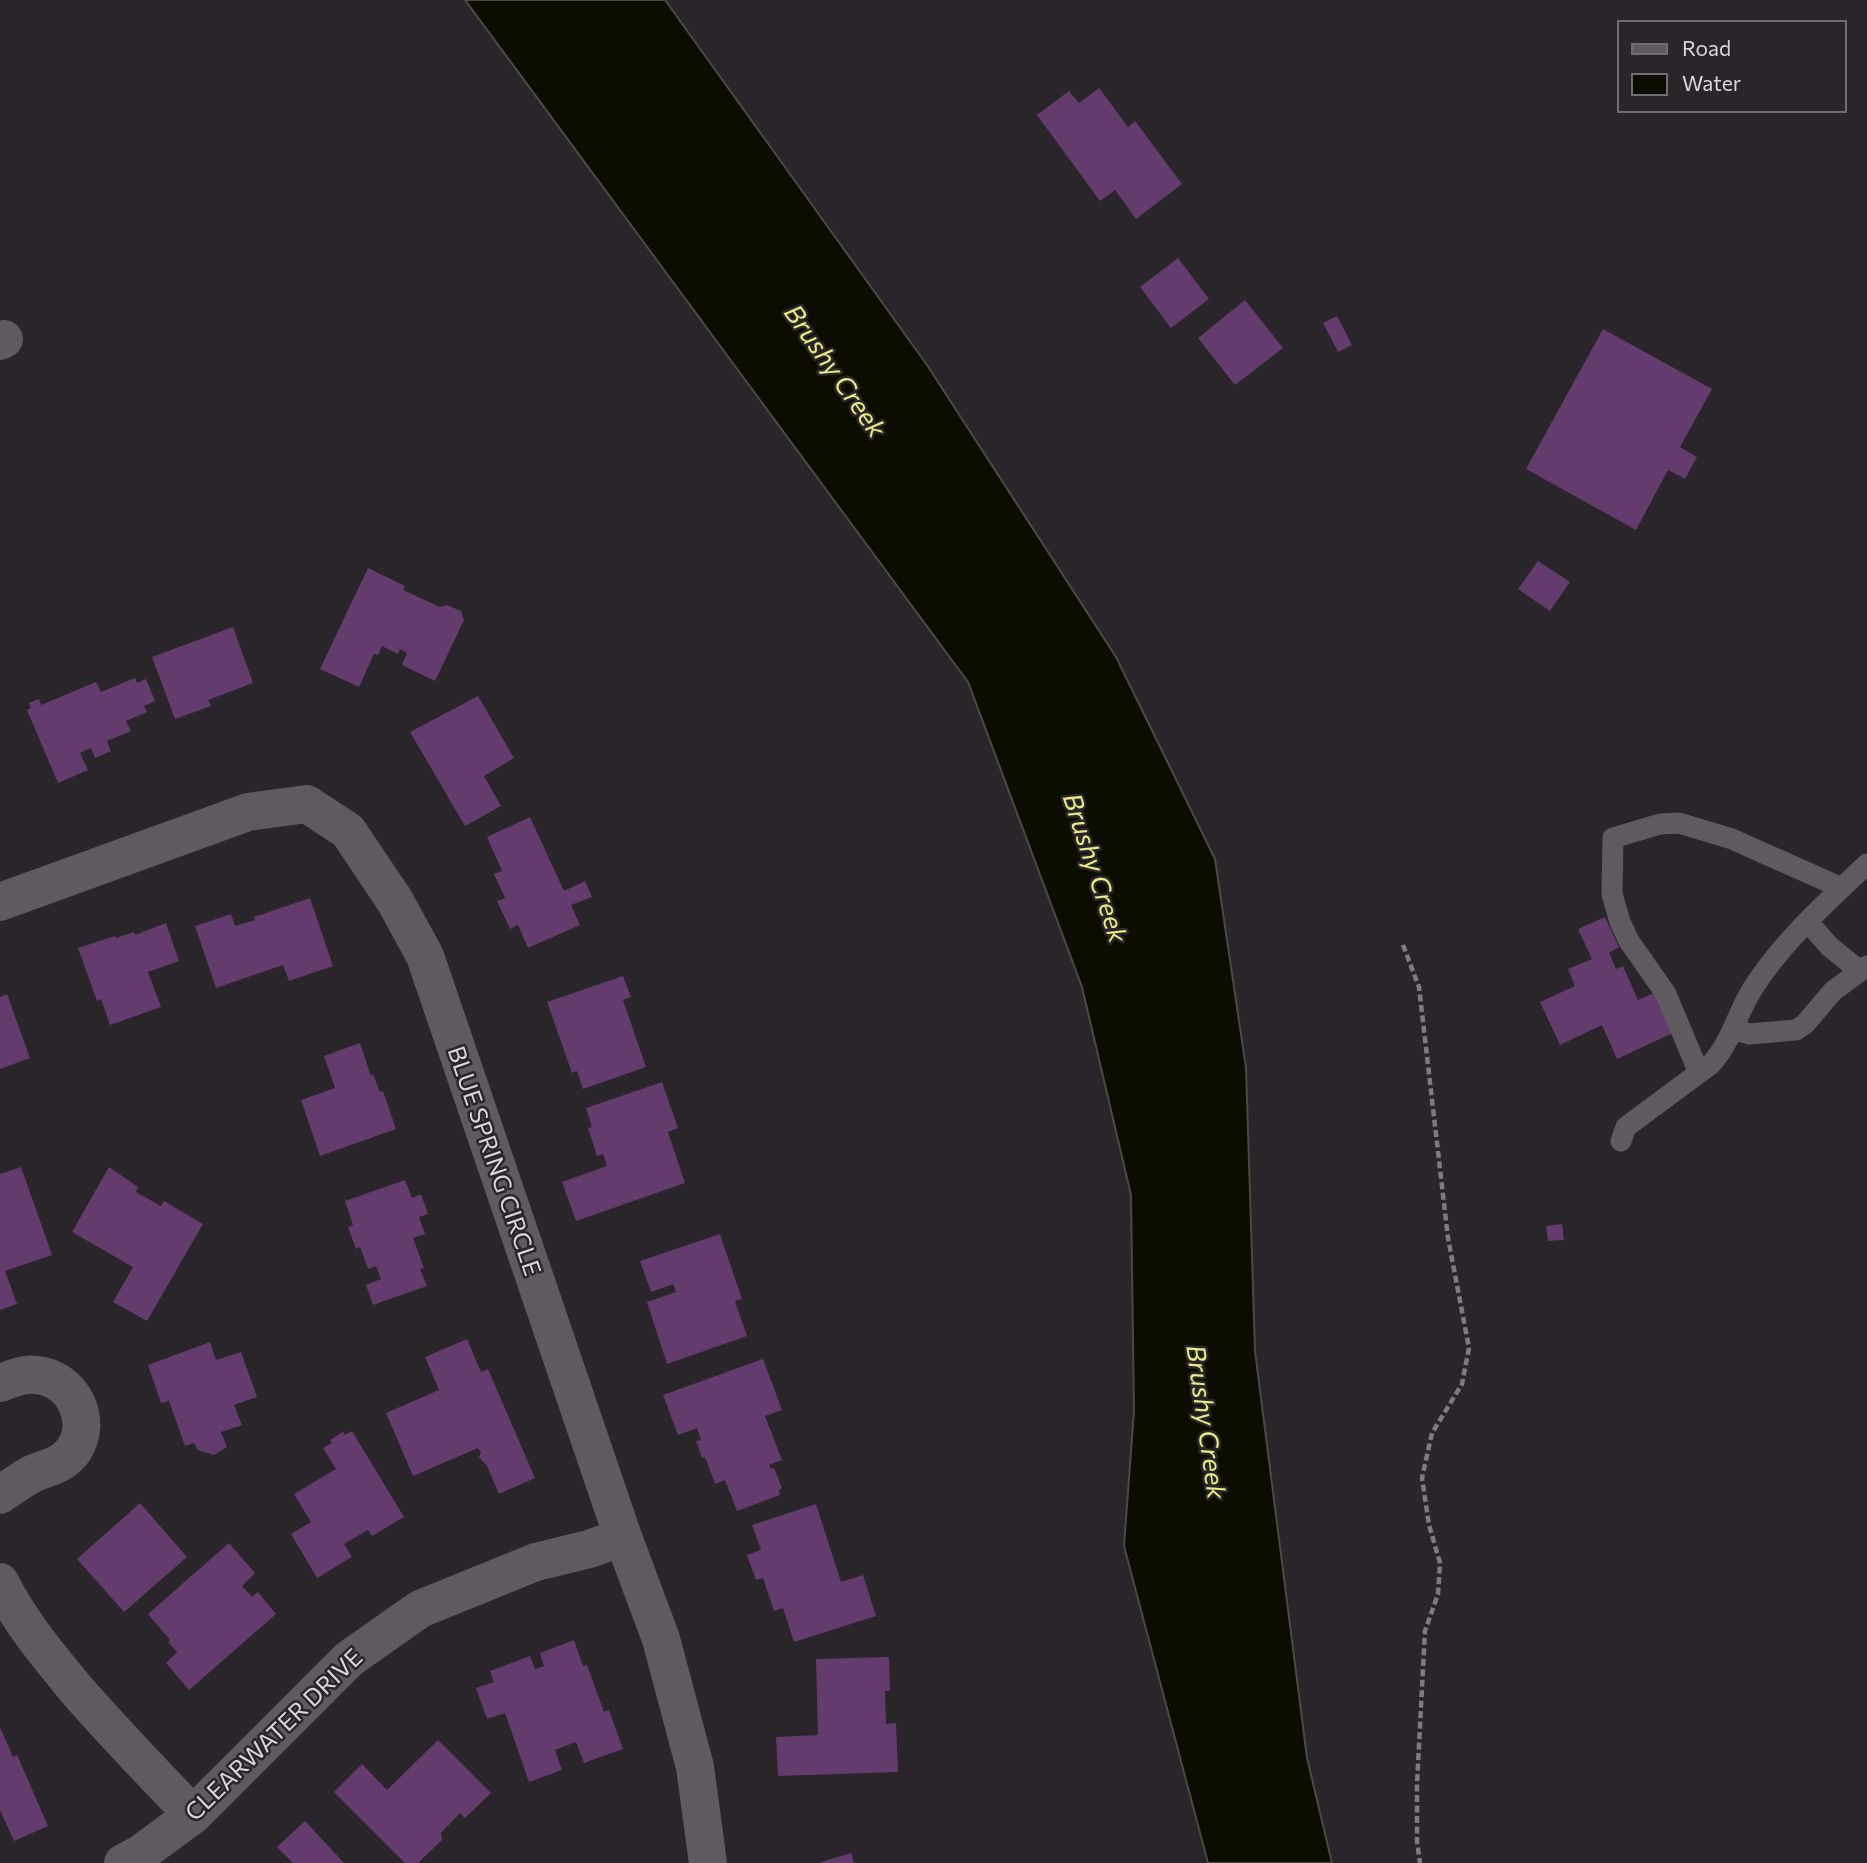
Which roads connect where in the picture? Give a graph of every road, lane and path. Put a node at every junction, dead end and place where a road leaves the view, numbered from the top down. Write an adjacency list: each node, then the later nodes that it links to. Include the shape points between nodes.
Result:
1 (1867, 864): 2 (lane)
2 (1842, 888): 4 (lane); 8 (lane, via 1732,839 1679,823 1613,838 1612,894 1620,922 1666,994)
3 (0, 902): 12 (street, BLUE SPRING CIRCLE, via 248,812 307,804 348,831 425,956)
4 (1808, 922): 6 (lane, via 1830,947); 7 (lane, via 1752,989)
5 (1402, 946): 17 (path, via 1419,987 1448,1238 1469,1348 1462,1384 1433,1433 1422,1478 1440,1563 1438,1594 1425,1631 1418,1784)
6 (1864, 968): 7 (lane, via 1833,991 1796,1030 1750,1034)
7 (1734, 1030): 8 (lane, via 1722,1052)
8 (1699, 1073): 9 (lane, via 1626,1128)
9 (1620, 1141)
10 (0, 1383): 11 (street, via 24,1374 56,1380 71,1392 82,1421 81,1438 72,1453 57,1466 32,1474)
11 (0, 1495)
12 (623, 1537): 14 (street, CLEARWATER DRIVE, via 536,1562 420,1609 349,1658); 16 (street, BLUE SPRING CIRCLE, via 661,1639 695,1767)
13 (0, 1582): 14 (street, via 44,1651)
14 (192, 1815): 15 (street, CLEARWATER DRIVE)
15 (122, 1863)
16 (708, 1863)
17 (1420, 1863)

